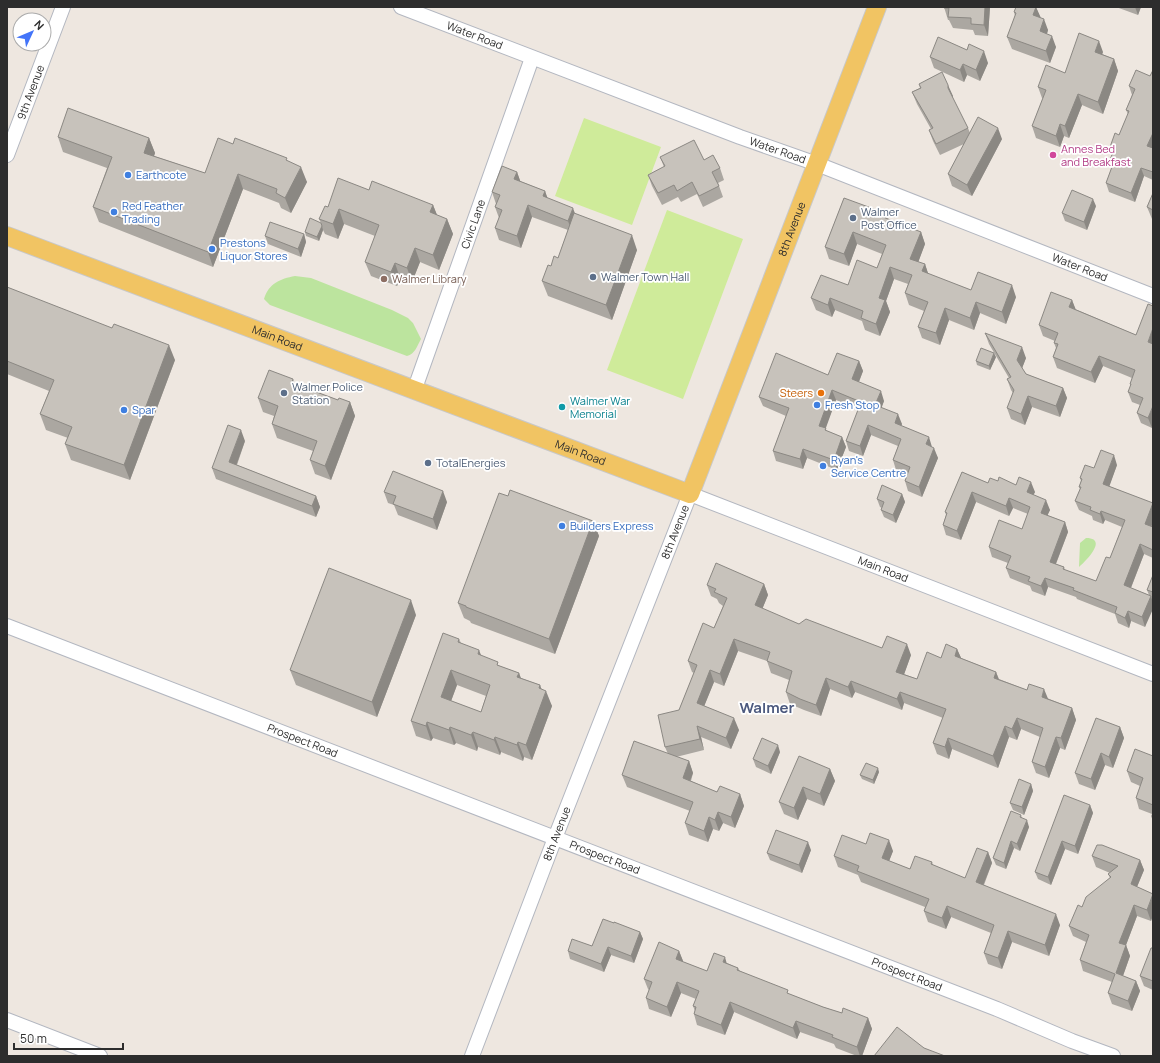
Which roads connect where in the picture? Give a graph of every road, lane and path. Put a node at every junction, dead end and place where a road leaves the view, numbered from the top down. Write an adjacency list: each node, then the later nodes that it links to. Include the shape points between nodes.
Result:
1 (63, 7): 5 (street, 9th Avenue)
2 (401, 7): 4 (street, Water Road)
3 (876, 7): 6 (main road, 8th Avenue)
4 (532, 58): 6 (street, Water Road); 9 (street, Civic Lane)
5 (7, 156)
6 (817, 164): 8 (street, Water Road); 10 (main road, 8th Avenue)
7 (7, 236): 9 (main road, Main Road, via 291,342)
8 (1153, 296)
9 (414, 391): 10 (main road, Main Road)
10 (690, 494): 12 (street, Main Road); 13 (street, 8th Avenue)
11 (7, 626): 13 (street, Prospect Road)
12 (1153, 674)
13 (555, 838): 16 (street, 8th Avenue); 17 (street, Prospect Road)
14 (7, 1020): 15 (street)
15 (100, 1056)
16 (472, 1056)
17 (1113, 1056)

